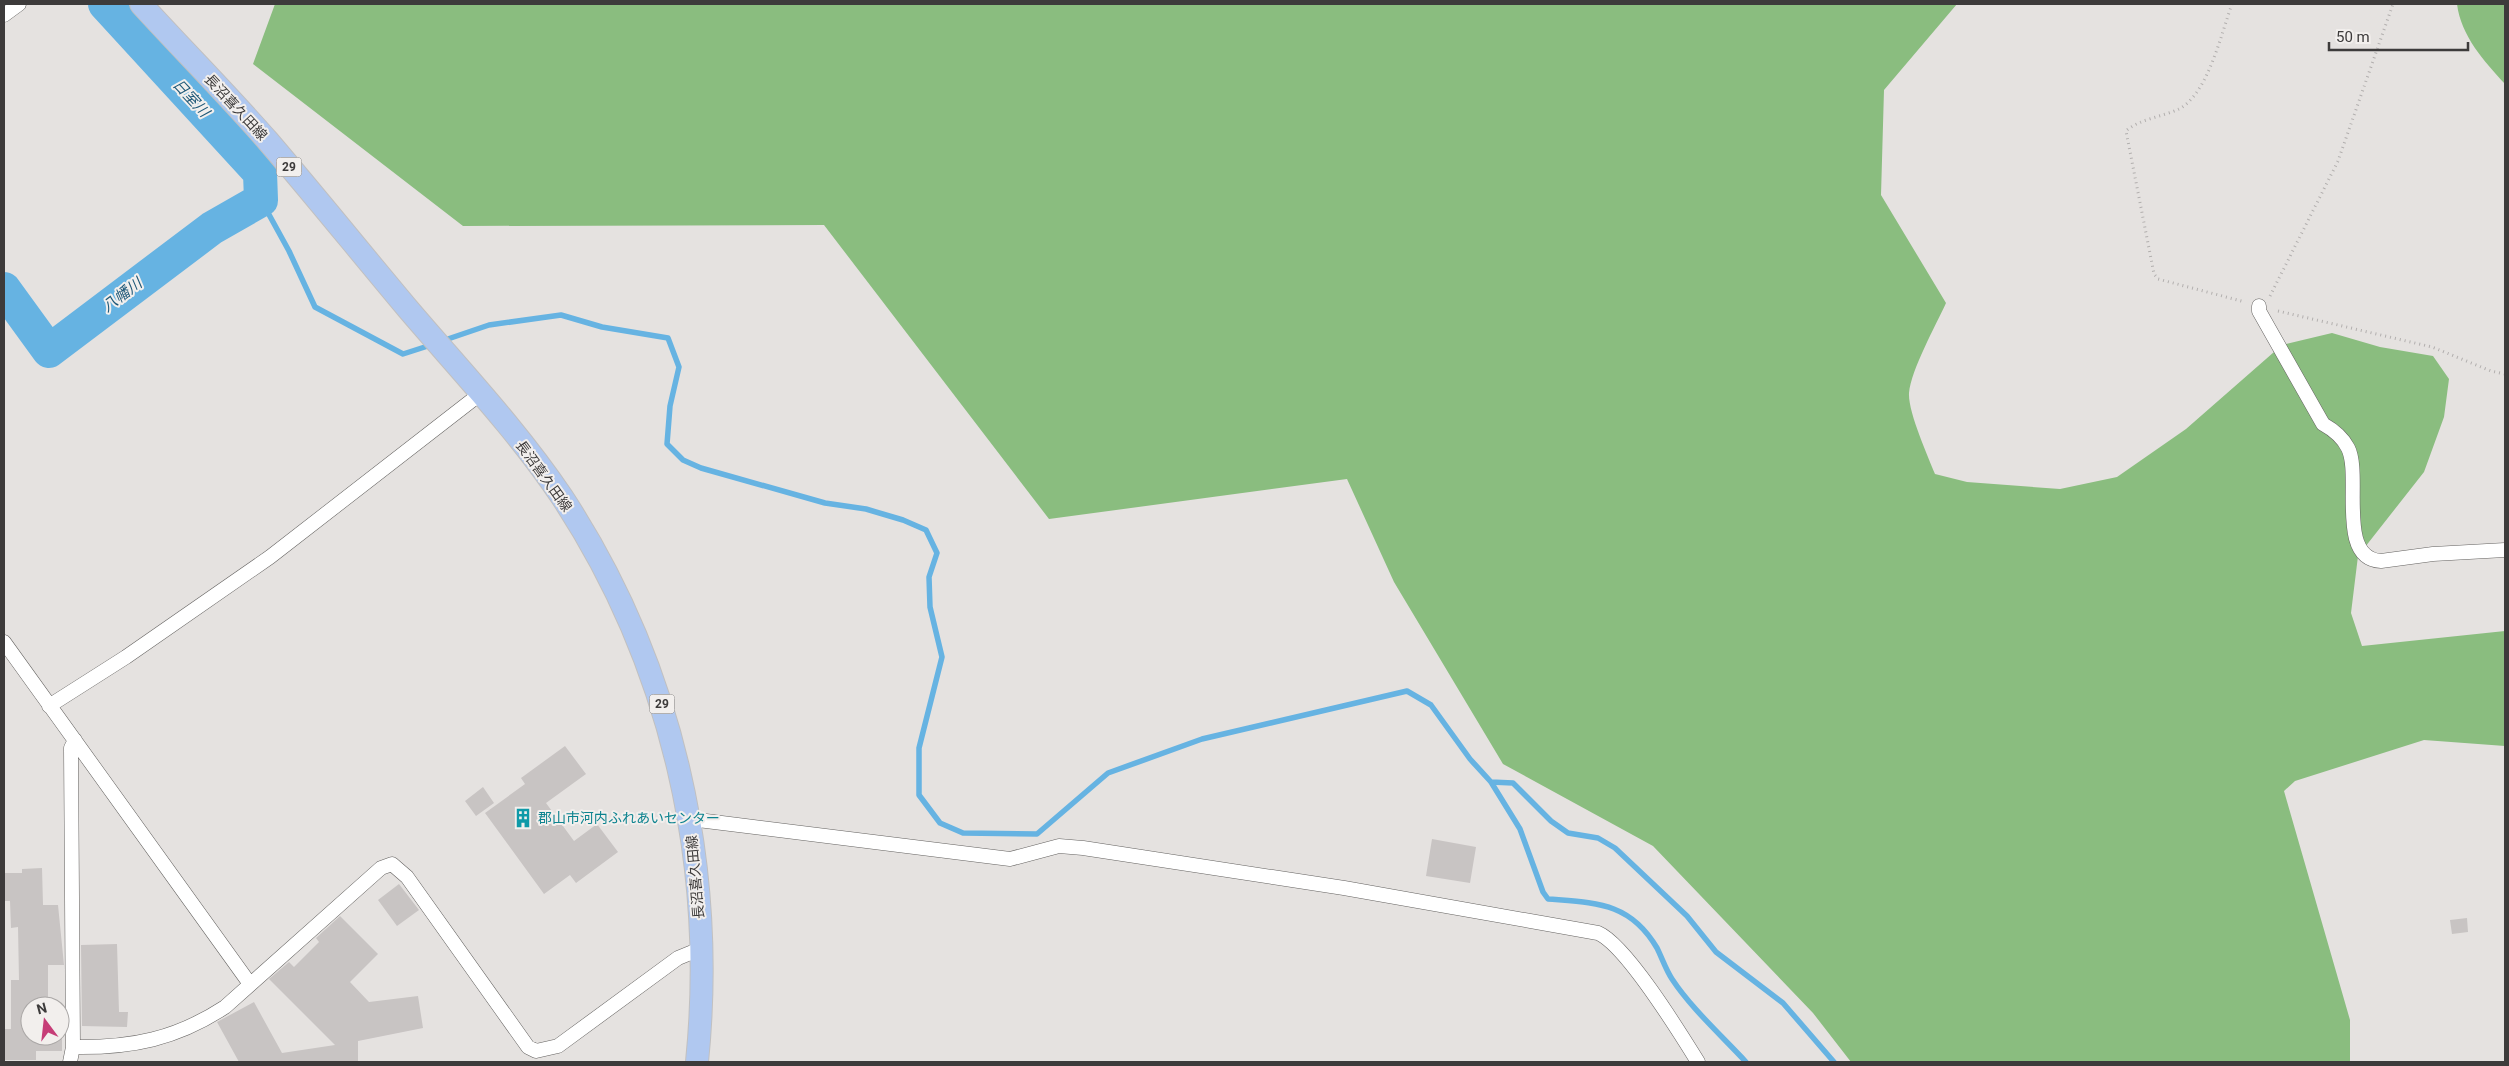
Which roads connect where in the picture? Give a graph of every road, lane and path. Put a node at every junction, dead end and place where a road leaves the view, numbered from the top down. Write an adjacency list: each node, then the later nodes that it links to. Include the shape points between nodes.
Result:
1 (20, 4): 5 (street)
2 (141, 4): 8 (main road, 長沼喜久田線 / 29, via 267,140)
3 (2232, 4): 6 (path, via 2211,64 2193,99 2168,114 2132,126 2126,132 2126,140 2154,274 2158,279)
4 (2393, 4): 6 (path, via 2338,161)
5 (4, 15)
6 (2261, 306): 7 (path, via 2432,346); 9 (street, via 2259,311 2323,424 2348,447 2353,468 2355,539 2362,553 2374,561 2381,561)
7 (2505, 374)
8 (480, 394): 11 (street, via 270,557 126,658); 13 (main road, 長沼喜久田線 / 29, via 561,497 626,612 666,714)
9 (2505, 550)
10 (4, 642): 11 (street)
11 (49, 706): 12 (street)
12 (75, 740): 15 (street); 16 (street, via 71,748)
13 (690, 819): 14 (main road, 長沼喜久田線 / 29, via 697,867); 19 (street, via 1010,859 1059,846 1083,848 1344,888 1598,932 1626,959 1668,1014)
14 (700, 949): 15 (street, via 678,958 558,1046 536,1051 528,1048 408,877 392,864 382,868); 18 (main road, 長沼喜久田線 / 29)
15 (250, 984): 16 (street, via 226,1007 190,1028 130,1045)
16 (73, 1047): 17 (street)
17 (70, 1062)
18 (696, 1062)
19 (1698, 1062)

